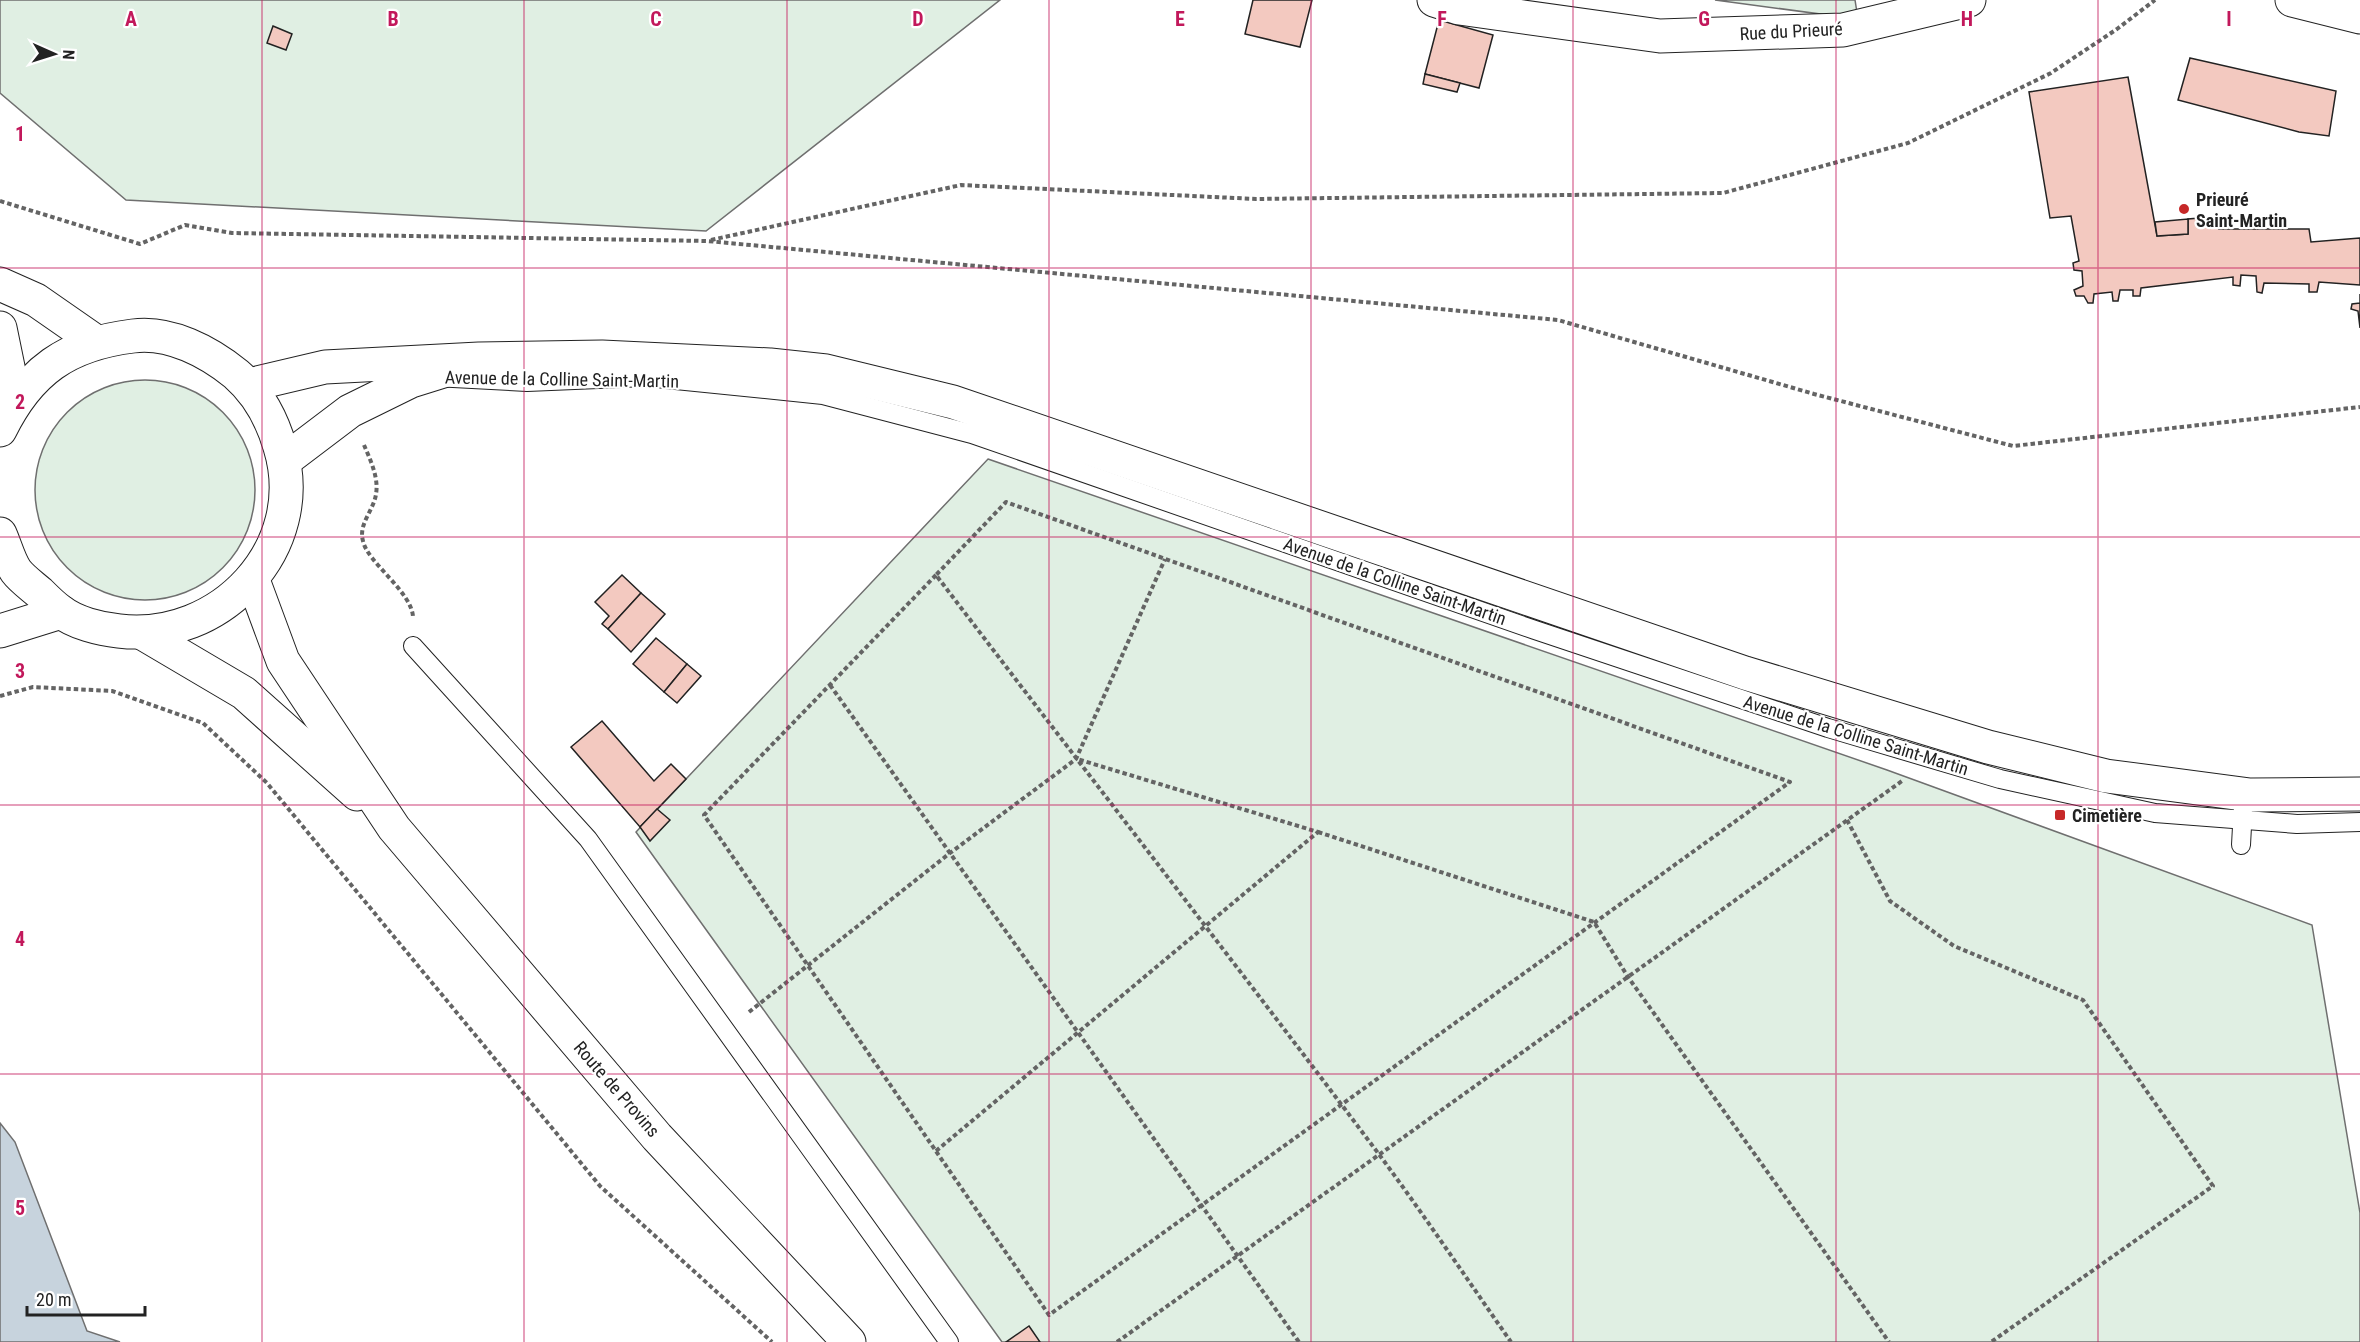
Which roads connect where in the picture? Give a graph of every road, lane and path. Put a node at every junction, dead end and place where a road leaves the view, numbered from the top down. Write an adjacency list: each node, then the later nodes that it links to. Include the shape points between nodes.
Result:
1 (1434, 0): 2 (street, Rue du Prieuré, via 1459,8 1660,36 1842,30)
2 (1969, 0)
3 (2154, 0): 7 (path, via 2050,73 1908,143 1723,193 1256,199 961,185)
4 (2292, 0): 5 (street)
5 (2359, 16)
6 (0, 201): 7 (path, via 140,244 185,225 232,233)
7 (707, 241): 15 (path, via 1558,320 2013,446)
8 (0, 284): 10 (street, via 36,300)
9 (0, 328): 14 (street)
10 (95, 342): 13 (street, via 137,335 178,341 217,358); 14 (street, via 50,364)
11 (479, 359): 12 (street, Avenue de la Colline Saint-Martin); 13 (street, Avenue de la Colline Saint-Martin, via 325,367); 32 (street, Avenue de la Colline Saint-Martin, via 602,357 759,364 826,371 953,402 1734,669 1961,739)
12 (426, 376): 16 (street, Avenue de la Colline Saint-Martin); 32 (lane, Avenue de la Colline Saint-Martin, via 527,382 645,377 823,395 972,434 1535,630 2000,779 2155,813)
13 (249, 385): 18 (street, via 272,420)
14 (15, 400): 17 (street)
15 (2360, 407)
16 (350, 411): 18 (street, Avenue de la Colline Saint-Martin); 26 (path, via 376,479 376,494 362,528 363,543 413,613)
17 (0, 430)
18 (284, 461): 22 (street, via 286,503 274,544)
19 (0, 534): 23 (street, via 16,571)
20 (1165, 559): 21 (path, via 1006,502); 29 (path); 39 (path, via 1790,782)
21 (936, 575): 27 (path); 29 (path)
22 (252, 580): 25 (street, via 221,608 184,626); 35 (street, via 283,661)
23 (61, 612): 24 (street); 25 (street, via 101,629)
24 (0, 631)
25 (144, 634): 35 (street, via 244,693)
26 (412, 646): 43 (lane, via 588,839)
27 (830, 685): 38 (path); 41 (path, via 704,815)
28 (0, 696): 50 (path, via 33,687 112,692 203,723 267,783 600,1186)
29 (1076, 759): 36 (path); 38 (path); 40 (path)
30 (1904, 780): 33 (path)
31 (2360, 794): 32 (street, Avenue de la Colline Saint-Martin)
32 (2243, 807): 34 (lane, Avenue de la Colline Saint-Martin, via 2297,824); 37 (lane)
33 (1847, 820): 42 (path); 57 (path, via 1890,902 1954,946 2083,1000 2213,1186)
34 (2360, 822)
35 (394, 828): 51 (street, Route de Provins, via 657,1137)
36 (1318, 832): 39 (path); 40 (path)
37 (2241, 845)
38 (950, 853): 41 (path); 44 (path)
39 (1594, 922): 42 (path); 45 (path)
40 (1203, 926): 44 (path); 45 (path)
41 (808, 966): 43 (path); 46 (path)
42 (1628, 977): 47 (path); 56 (path)
43 (725, 1031): 52 (lane)
44 (1078, 1034): 46 (path); 48 (path)
45 (1340, 1104): 47 (path); 48 (path)
46 (936, 1151): 48 (path, via 1049,1315)
47 (1379, 1155): 49 (path); 55 (path)
48 (1200, 1206): 49 (path)
49 (1237, 1256): 53 (path); 54 (path)
50 (772, 1342)
51 (849, 1342)
52 (950, 1342)
53 (1117, 1342)
54 (1299, 1342)
55 (1511, 1342)
56 (1889, 1342)
57 (1991, 1342)

